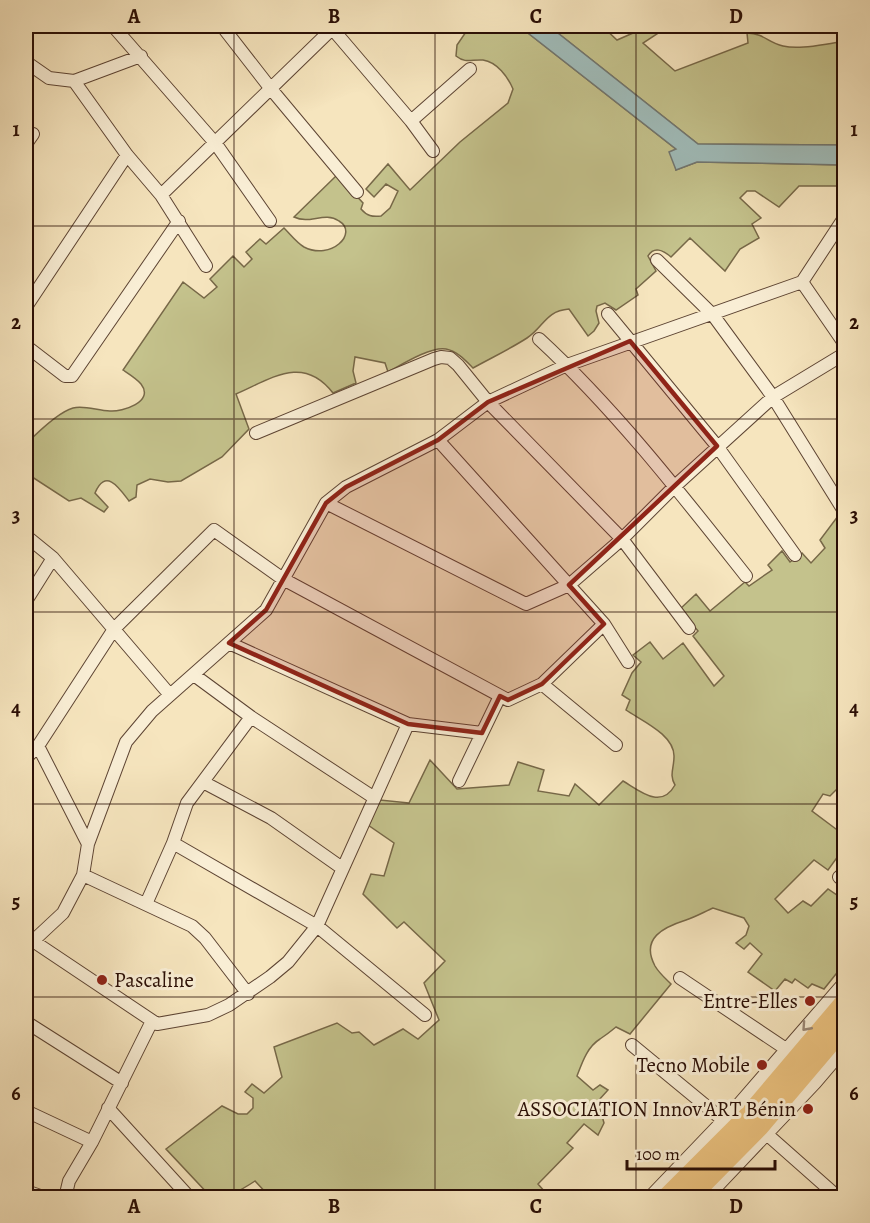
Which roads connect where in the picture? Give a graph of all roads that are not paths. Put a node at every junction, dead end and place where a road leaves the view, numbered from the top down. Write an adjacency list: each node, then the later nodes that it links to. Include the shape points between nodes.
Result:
1 (113, 26): 4 (street)
2 (222, 26): 8 (street)
3 (332, 26): 8 (street); 9 (street)
4 (141, 56): 7 (street); 10 (street)
5 (26, 62): 7 (street, via 49,78)
6 (470, 69): 9 (street)
7 (74, 81): 12 (street)
8 (271, 89): 10 (street); 13 (street)
9 (411, 121): 11 (street)
10 (216, 144): 14 (street); 17 (street)
11 (433, 151)
12 (127, 155): 14 (street); 21 (street)
13 (357, 192)
14 (162, 195): 16 (street)
15 (844, 218): 20 (street)
16 (179, 221): 19 (street); 27 (street, via 72,376 65,376)
17 (270, 221)
18 (657, 260): 23 (street)
19 (206, 266)
20 (802, 282): 23 (street); 26 (street)
21 (26, 307)
22 (608, 314): 25 (street)
23 (713, 315): 25 (street); 30 (street)
24 (539, 339): 29 (street)
25 (630, 341): 29 (street); 34 (street)
26 (844, 342)
27 (26, 346)
28 (844, 354): 30 (street)
29 (567, 365): 31 (street); 35 (street)
30 (773, 397): 34 (street); 37 (street)
31 (489, 402): 32 (street, via 458,364 441,357); 33 (street); 39 (street)
32 (256, 433)
33 (438, 440): 36 (street, via 346,487); 44 (street)
34 (717, 446): 35 (street); 40 (street)
35 (675, 486): 39 (street); 42 (street)
36 (326, 502): 43 (street); 44 (street, via 526,604)
37 (844, 511)
38 (26, 536): 41 (street)
39 (622, 539): 44 (street); 47 (street)
40 (795, 555)
41 (53, 558): 45 (street); 48 (street)
42 (746, 576)
43 (283, 579): 48 (street, via 214,530); 49 (street, via 266,610); 54 (street)
44 (569, 585): 46 (street)
45 (26, 601)
46 (604, 624): 50 (street); 52 (street)
47 (689, 628)
48 (114, 629): 53 (street); 59 (street)
49 (229, 643): 51 (street); 56 (street)
50 (628, 662)
51 (194, 675): 53 (street); 55 (street)
52 (542, 684): 54 (street, via 508,700); 58 (street)
53 (170, 695): 65 (street, via 126,742)
54 (500, 696): 57 (street)
55 (251, 717): 62 (street); 63 (street)
56 (408, 724): 57 (street); 63 (street)
57 (482, 734): 61 (street)
58 (616, 745)
59 (38, 746): 60 (street); 65 (street)
60 (26, 758)
61 (459, 780)
62 (203, 782): 64 (street, via 188,803); 66 (street, via 271,818)
63 (373, 797): 66 (street)
64 (173, 843): 68 (street); 69 (street)
65 (88, 844): 67 (street)
66 (342, 868): 69 (street)
67 (83, 875): 68 (street); 70 (street, via 63,913)
68 (146, 904): 73 (street, via 192,926)
69 (317, 926): 73 (street, via 288,962); 75 (street)
70 (28, 941): 76 (street)
71 (680, 978): 80 (street)
72 (844, 983): 80 (street, one-way to 80)
73 (248, 994): 76 (street, via 208,1015 157,1024)
74 (844, 1002): 86 (highway)
75 (425, 1015)
76 (152, 1020): 82 (street)
77 (26, 1024): 82 (street)
78 (844, 1028): 86 (highway)
79 (632, 1045): 85 (street)
80 (786, 1049): 86 (street)
81 (844, 1049): 86 (street, via 815,1083)
82 (122, 1083): 83 (street)
83 (108, 1108): 87 (street); 92 (street)
84 (26, 1112): 87 (street)
85 (723, 1120): 86 (street); 93 (street)
86 (754, 1120): 89 (street); 94 (highway); 95 (highway); 96 (street)
87 (92, 1142): 91 (street)
88 (26, 1191): 90 (street)
89 (834, 1196)
90 (46, 1197)
91 (64, 1197)
92 (190, 1197)
93 (649, 1197)
94 (665, 1197)
95 (690, 1197)
96 (706, 1197)

